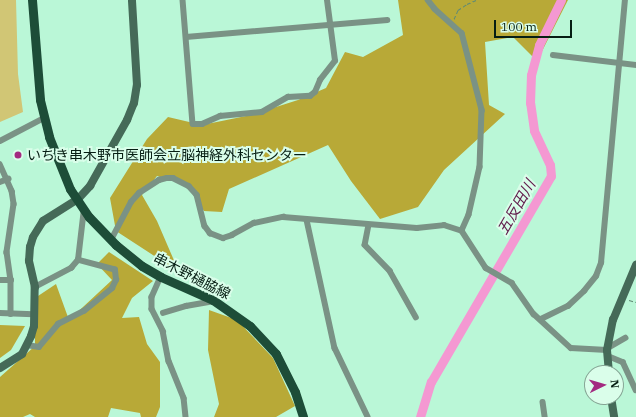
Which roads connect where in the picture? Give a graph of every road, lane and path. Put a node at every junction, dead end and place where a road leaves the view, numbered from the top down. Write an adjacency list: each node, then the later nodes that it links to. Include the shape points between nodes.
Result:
1 (32, 0): 15 (main road, 串木野樋脇線, via 40,100)
2 (132, 0): 20 (street, via 137,85 134,103 90,186)
3 (182, 0): 11 (street)
4 (327, 0): 10 (street)
5 (428, 0): 9 (street)
6 (476, 0): 9 (path, via 458,10)
7 (625, 0): 13 (street)
8 (387, 20): 10 (street)
9 (451, 23): 24 (street, via 462,33 482,110 480,166 470,215)
10 (330, 25): 11 (street); 11 (street, via 335,61 310,96 288,97 262,112 220,116 202,124 193,124)
11 (186, 37)
12 (553, 55): 13 (street)
13 (620, 63): 14 (street); 40 (street, via 601,263 596,276 568,306)
14 (636, 65)
15 (44, 118): 16 (street); 20 (main road, 串木野樋脇線, via 56,156 70,189)
16 (0, 141)
17 (0, 164): 18 (street)
18 (8, 179): 19 (street); 30 (street, via 14,204 7,252)
19 (0, 182)
20 (78, 199): 21 (main road, 串木野樋脇線); 31 (street, via 43,221 33,237 29,261)
21 (84, 209): 25 (main road, 串木野樋脇線, via 88,217); 26 (street)
22 (307, 220): 23 (street); 25 (street, via 283,217 266,219 232,235 223,238 216,236 205,226 197,195 181,181 167,178 159,180 139,193 131,202); 51 (street, via 335,348)
23 (369, 225): 24 (street, via 417,228 444,225); 39 (street, via 365,245 390,271)
24 (462, 231): 40 (street, via 486,268 512,284 534,314)
25 (111, 240): 28 (main road, 串木野樋脇線, via 142,266)
26 (78, 260): 31 (street, via 71,268); 42 (street, via 115,270 116,280 112,288 84,311 58,324 39,347)
27 (636, 264): 43 (street, via 613,320)
28 (161, 277): 32 (main road, 串木野樋脇線); 49 (street, via 152,297 152,309 163,331 169,362 184,398)
29 (0, 280): 30 (street)
30 (11, 280): 37 (street)
31 (35, 287): 38 (street)
32 (196, 292): 33 (main road, 串木野樋脇線); 34 (street)
33 (215, 301): 34 (street); 50 (main road, 串木野樋脇線, via 250,326 276,354 295,392)
34 (189, 305): 36 (street)
35 (0, 313): 37 (street)
36 (163, 313)
37 (11, 314): 38 (street)
38 (33, 314): 42 (street, via 32,331)
39 (416, 317)
40 (541, 319): 43 (street, via 571,348)
41 (625, 338): 43 (street)
42 (27, 345): 45 (street, via 22,354)
43 (608, 351): 44 (street); 46 (street, via 623,362)
44 (609, 365)
45 (0, 368)
46 (636, 390)
47 (543, 402): 52 (street)
48 (613, 405): 53 (street)
49 (186, 417)
50 (303, 417)
51 (368, 417)
52 (546, 417)
53 (614, 417)

